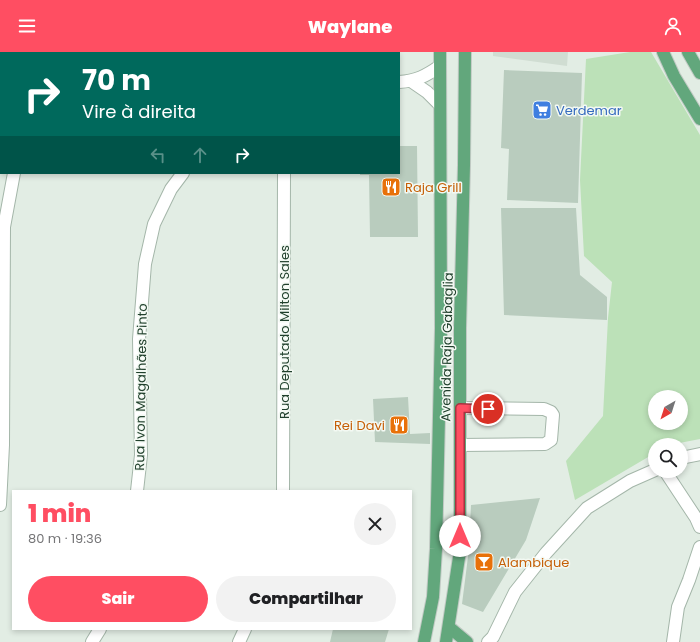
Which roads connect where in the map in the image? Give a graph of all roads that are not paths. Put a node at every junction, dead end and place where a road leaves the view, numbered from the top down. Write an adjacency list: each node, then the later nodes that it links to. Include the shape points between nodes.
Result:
1 (440, 52): 5 (main road, Avenida Raja Gabaglia)
2 (465, 52): 13 (main road, Avenida Raja Gabaglia)
3 (663, 52): 9 (main road)
4 (688, 52): 6 (main road)
5 (440, 66): 7 (street, via 427,75); 8 (main road, Avenida Raja Gabaglia)
6 (700, 73)
7 (405, 82): 8 (street, via 427,92)
8 (440, 105): 29 (main road, Avenida Raja Gabaglia, via 441,328 436,549 433,597)
9 (700, 119)
10 (14, 174): 21 (street, via 4,227 3,437)
11 (182, 174): 19 (street, Rua Ivon Magalhães Pinto, via 171,189 154,224 145,264 139,339 141,455)
12 (284, 174): 20 (street, Rua Deputado Milton Sales)
13 (460, 408): 14 (main road, Avenida Raja Gabaglia); 14 (street, via 544,409 553,415 551,440 546,444)
14 (460, 445): 24 (main road, Avenida Raja Gabaglia, via 460,551)
15 (700, 454): 16 (street)
16 (688, 456)
17 (648, 473): 32 (street, via 630,481 587,508 515,592 493,637)
18 (670, 478): 22 (street)
19 (137, 490)
20 (283, 490)
21 (0, 505)
22 (700, 527)
23 (700, 547): 33 (street, via 678,607)
24 (449, 627): 30 (main road, Avenida Raja Gabaglia); 31 (main road)
25 (99, 630): 27 (street)
26 (245, 630): 28 (street)
27 (92, 642)
28 (239, 642)
29 (424, 642)
30 (446, 642)
31 (464, 642)
32 (488, 642)
33 (673, 642)

